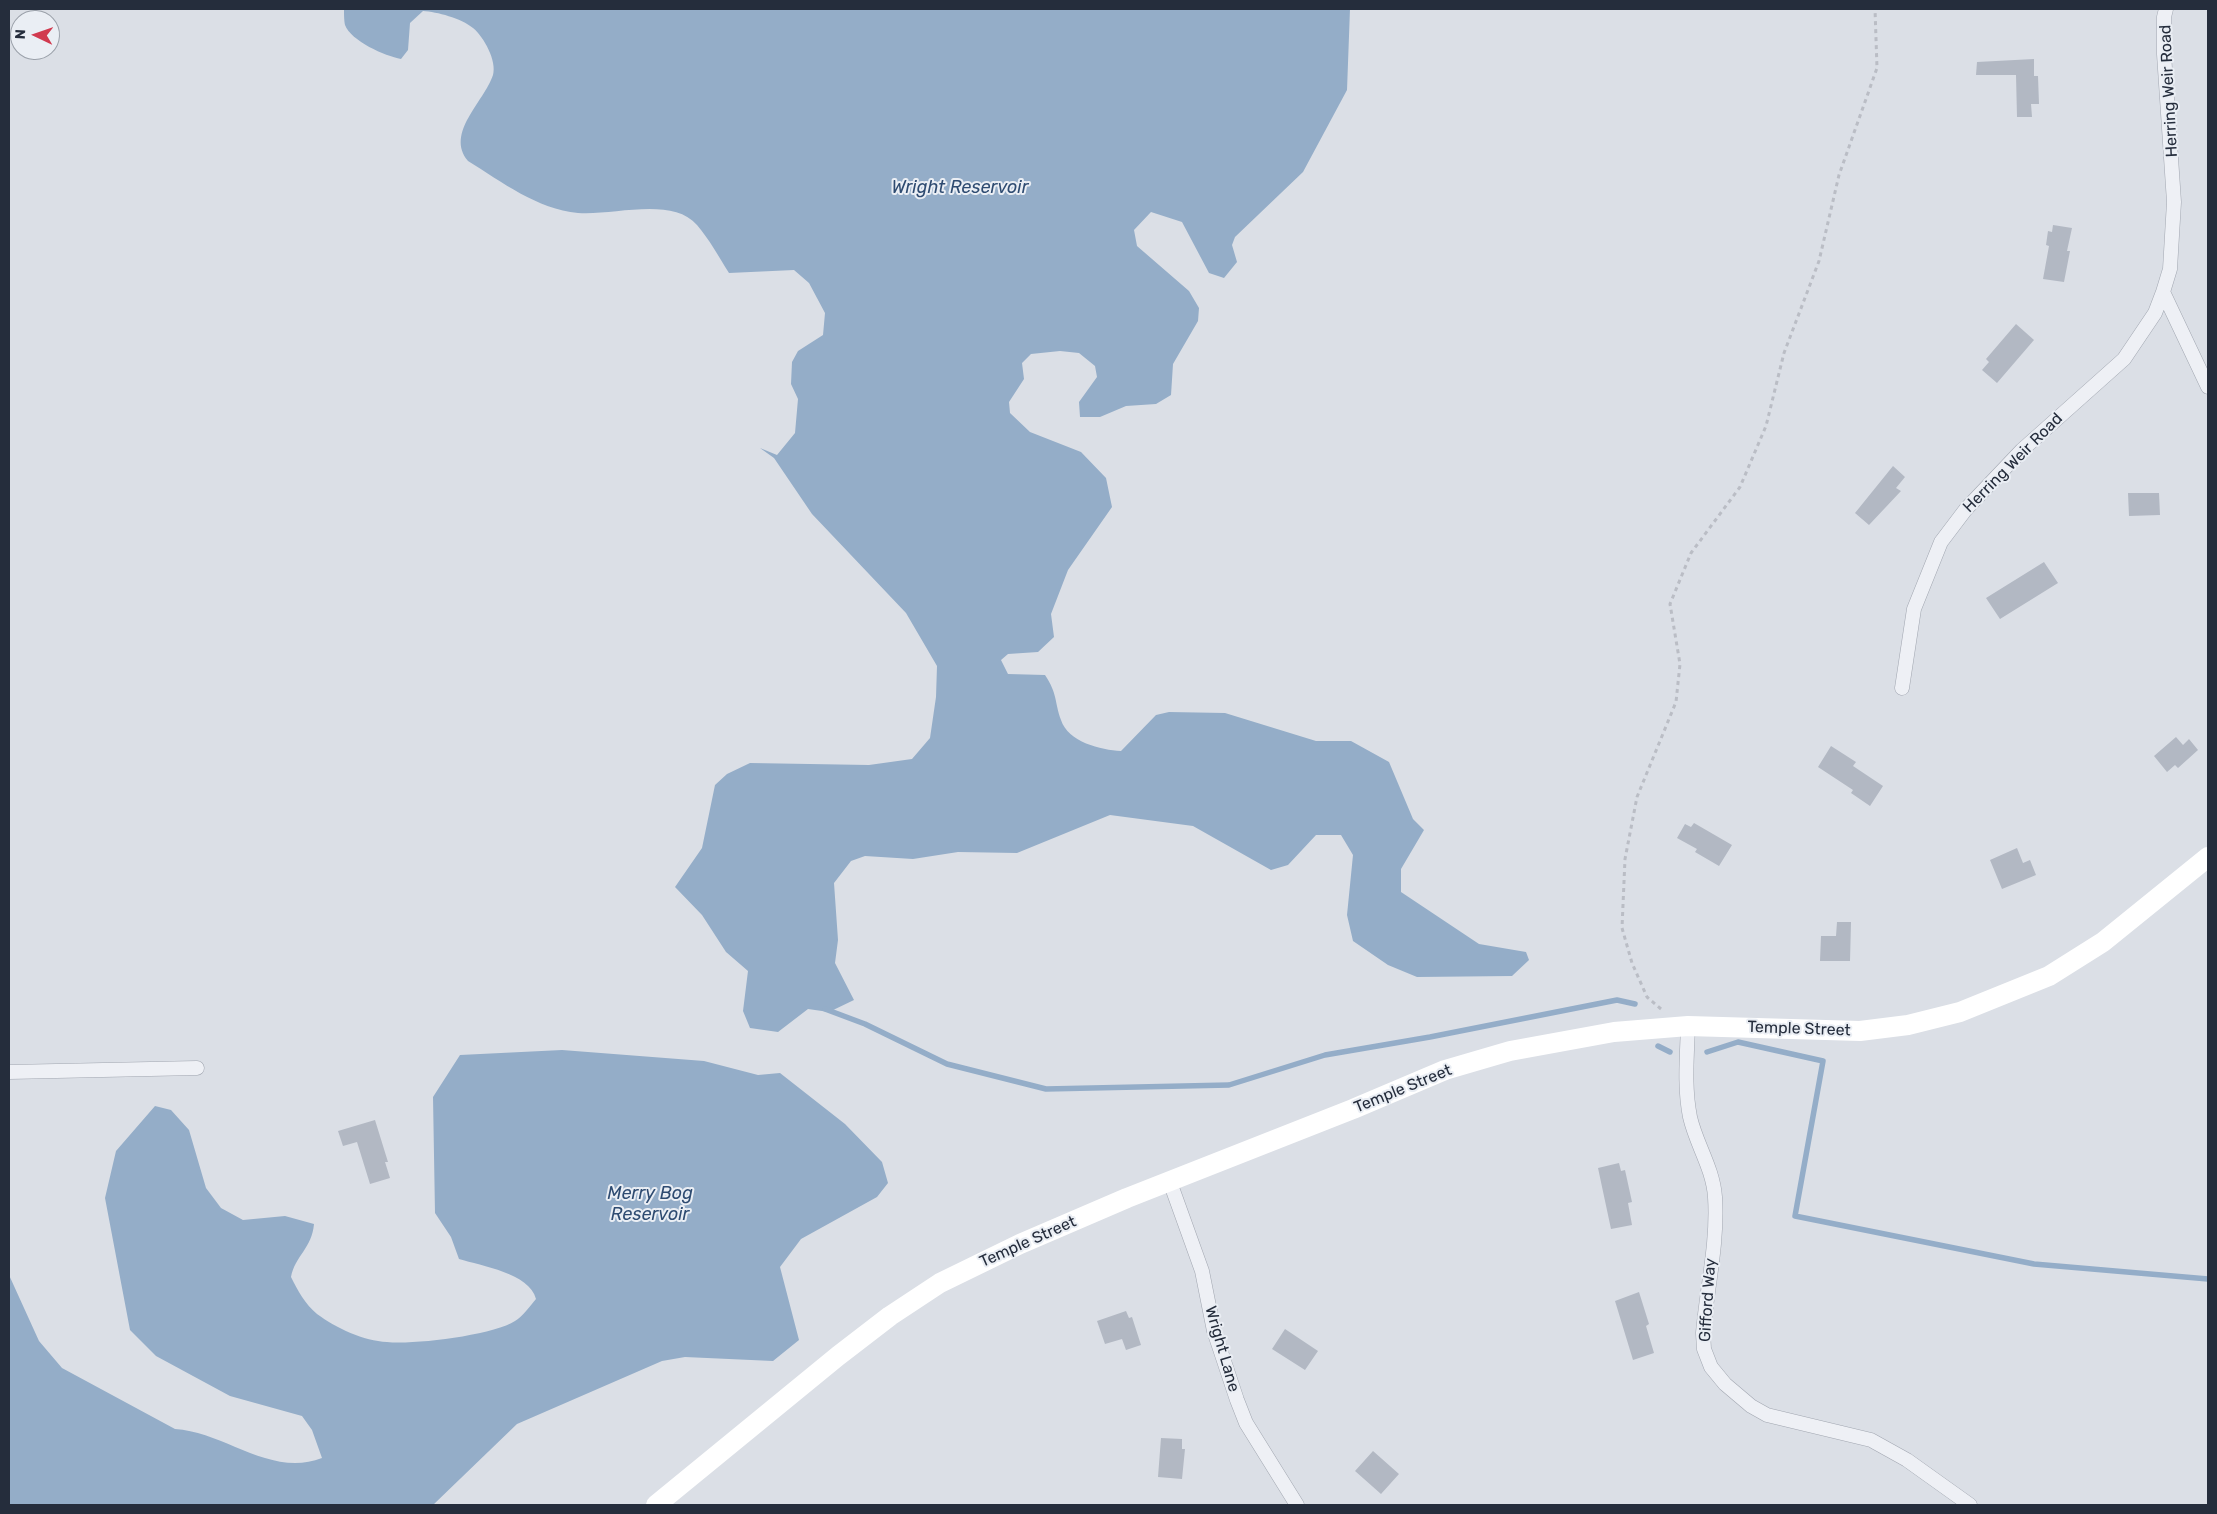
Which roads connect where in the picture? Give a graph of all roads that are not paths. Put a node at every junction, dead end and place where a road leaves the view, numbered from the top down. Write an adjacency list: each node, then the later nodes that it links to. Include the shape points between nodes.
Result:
1 (2166, 9): 2 (street, Herring Weir Road, via 2164,54 2174,202 2170,269)
2 (2163, 292): 3 (street); 4 (street, Herring Weir Road, via 2155,313 2124,359 2017,456 1966,509 1941,542 1914,609)
3 (2208, 387)
4 (1902, 688)
5 (2208, 857): 6 (main road, Temple Street, via 2103,942 2050,976 1960,1012 1908,1025 1860,1031)
6 (1688, 1026): 9 (main road, Temple Street, via 1614,1032 1558,1041 1445,1070); 12 (street, Gifford Way, via 1687,1100 1715,1197 1703,1333 1704,1349 1711,1367 1737,1396 1767,1416 1871,1440 1907,1460)
7 (197, 1068): 8 (street)
8 (9, 1072)
9 (1170, 1182): 10 (main road, Temple Street, via 1020,1244 940,1283 838,1356); 11 (street, Wright Lane, via 1202,1271 1214,1331 1246,1423)
10 (656, 1505)
11 (1297, 1505)
12 (1970, 1505)

